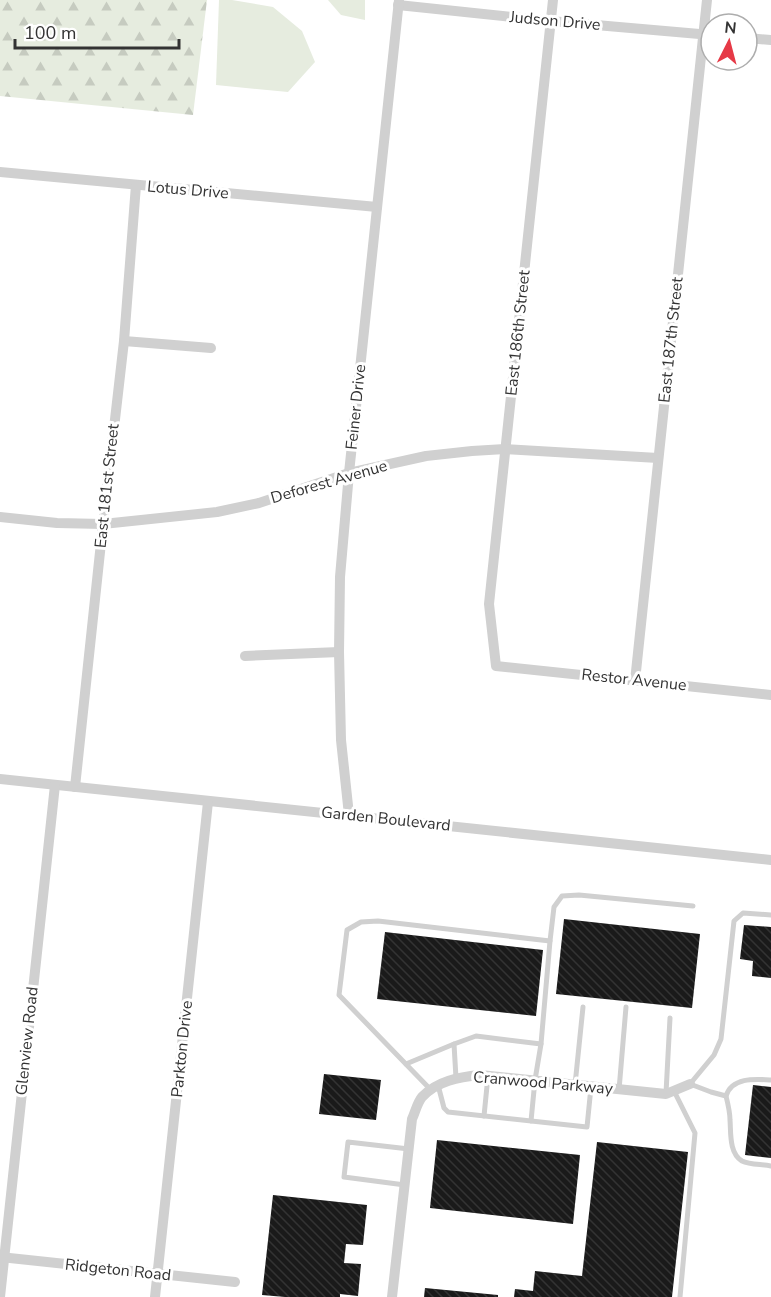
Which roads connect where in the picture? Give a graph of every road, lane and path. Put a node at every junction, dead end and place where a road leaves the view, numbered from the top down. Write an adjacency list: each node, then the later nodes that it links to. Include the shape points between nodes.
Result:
1 (553, 0): 3 (street, East 186th Street)
2 (398, 2): 3 (street, Judson Drive); 8 (street, Feiner Drive)
3 (550, 21): 4 (street, Judson Drive); 11 (street, East 186th Street)
4 (699, 33)
5 (703, 72): 12 (street, East 187th Street)
6 (0, 172): 7 (street, Lotus Drive)
7 (136, 185): 8 (street, Lotus Drive); 9 (street, East 181st Street)
8 (377, 207): 13 (street, Feiner Drive)
9 (123, 340): 10 (street); 15 (street, East 181st Street)
10 (211, 348)
11 (505, 449): 12 (street, Deforest Avenue); 13 (street, Deforest Avenue, via 426,456); 18 (street, East 186th Street, via 489,604)
12 (658, 458): 19 (street, East 187th Street)
13 (349, 473): 15 (street, Deforest Avenue, via 217,512); 16 (street, Feiner Drive, via 340,577)
14 (0, 517): 15 (street, Deforest Avenue)
15 (103, 524): 23 (street, East 181st Street)
16 (339, 652): 17 (street); 25 (street, Feiner Drive, via 340,740)
17 (245, 656)
18 (496, 666): 19 (street, Restor Avenue)
19 (635, 681): 20 (street, Restor Avenue)
20 (771, 695)
21 (0, 779): 22 (street, Garden Boulevard)
22 (55, 785): 23 (street, Garden Boulevard); 52 (street, Glenview Road)
23 (75, 787): 24 (street, Garden Boulevard)
24 (208, 802): 25 (street, Garden Boulevard); 53 (street, Parkton Drive)
25 (349, 815): 26 (street, Garden Boulevard)
26 (771, 860)
27 (693, 906): 29 (lane, via 579,894 562,896 554,907)
28 (771, 915): 40 (lane, via 743,913 734,921 721,1040 714,1055)
29 (550, 941): 34 (lane); 35 (lane, via 378,921 361,922 347,930 339,995)
30 (583, 1007): 41 (lane)
31 (626, 1007): 44 (lane)
32 (670, 1018): 45 (lane)
33 (454, 1044): 34 (lane, via 476,1036); 35 (lane); 37 (lane)
34 (541, 1044): 38 (lane)
35 (406, 1064): 43 (lane)
36 (488, 1076): 37 (street, Cranwood Parkway); 38 (street, Cranwood Parkway); 47 (lane)
37 (456, 1078): 43 (street, Cranwood Parkway)
38 (535, 1080): 41 (street, Cranwood Parkway); 48 (lane)
39 (771, 1080): 46 (lane, via 742,1080)
40 (690, 1083): 45 (street); 46 (lane)
41 (575, 1085): 42 (street, Cranwood Parkway)
42 (591, 1087): 44 (street, Cranwood Parkway); 48 (lane, via 587,1127)
43 (435, 1088): 47 (lane, via 448,1112); 49 (street, via 421,1098 412,1119)
44 (619, 1090): 45 (street, Cranwood Parkway)
45 (670, 1093): 58 (lane, via 695,1133)
46 (726, 1096): 50 (lane, via 731,1140 739,1158)
47 (484, 1116): 48 (lane)
48 (531, 1121)
49 (409, 1149): 51 (street); 51 (lane, via 348,1142 344,1176)
50 (771, 1166)
51 (405, 1185): 57 (street)
52 (2, 1258): 53 (street, Ridgeton Road); 55 (street, Glenview Road)
53 (158, 1274): 54 (street, Ridgeton Road); 56 (street, Parkton Drive)
54 (235, 1282)
55 (0, 1297)
56 (155, 1297)
57 (392, 1297)
58 (680, 1297)

